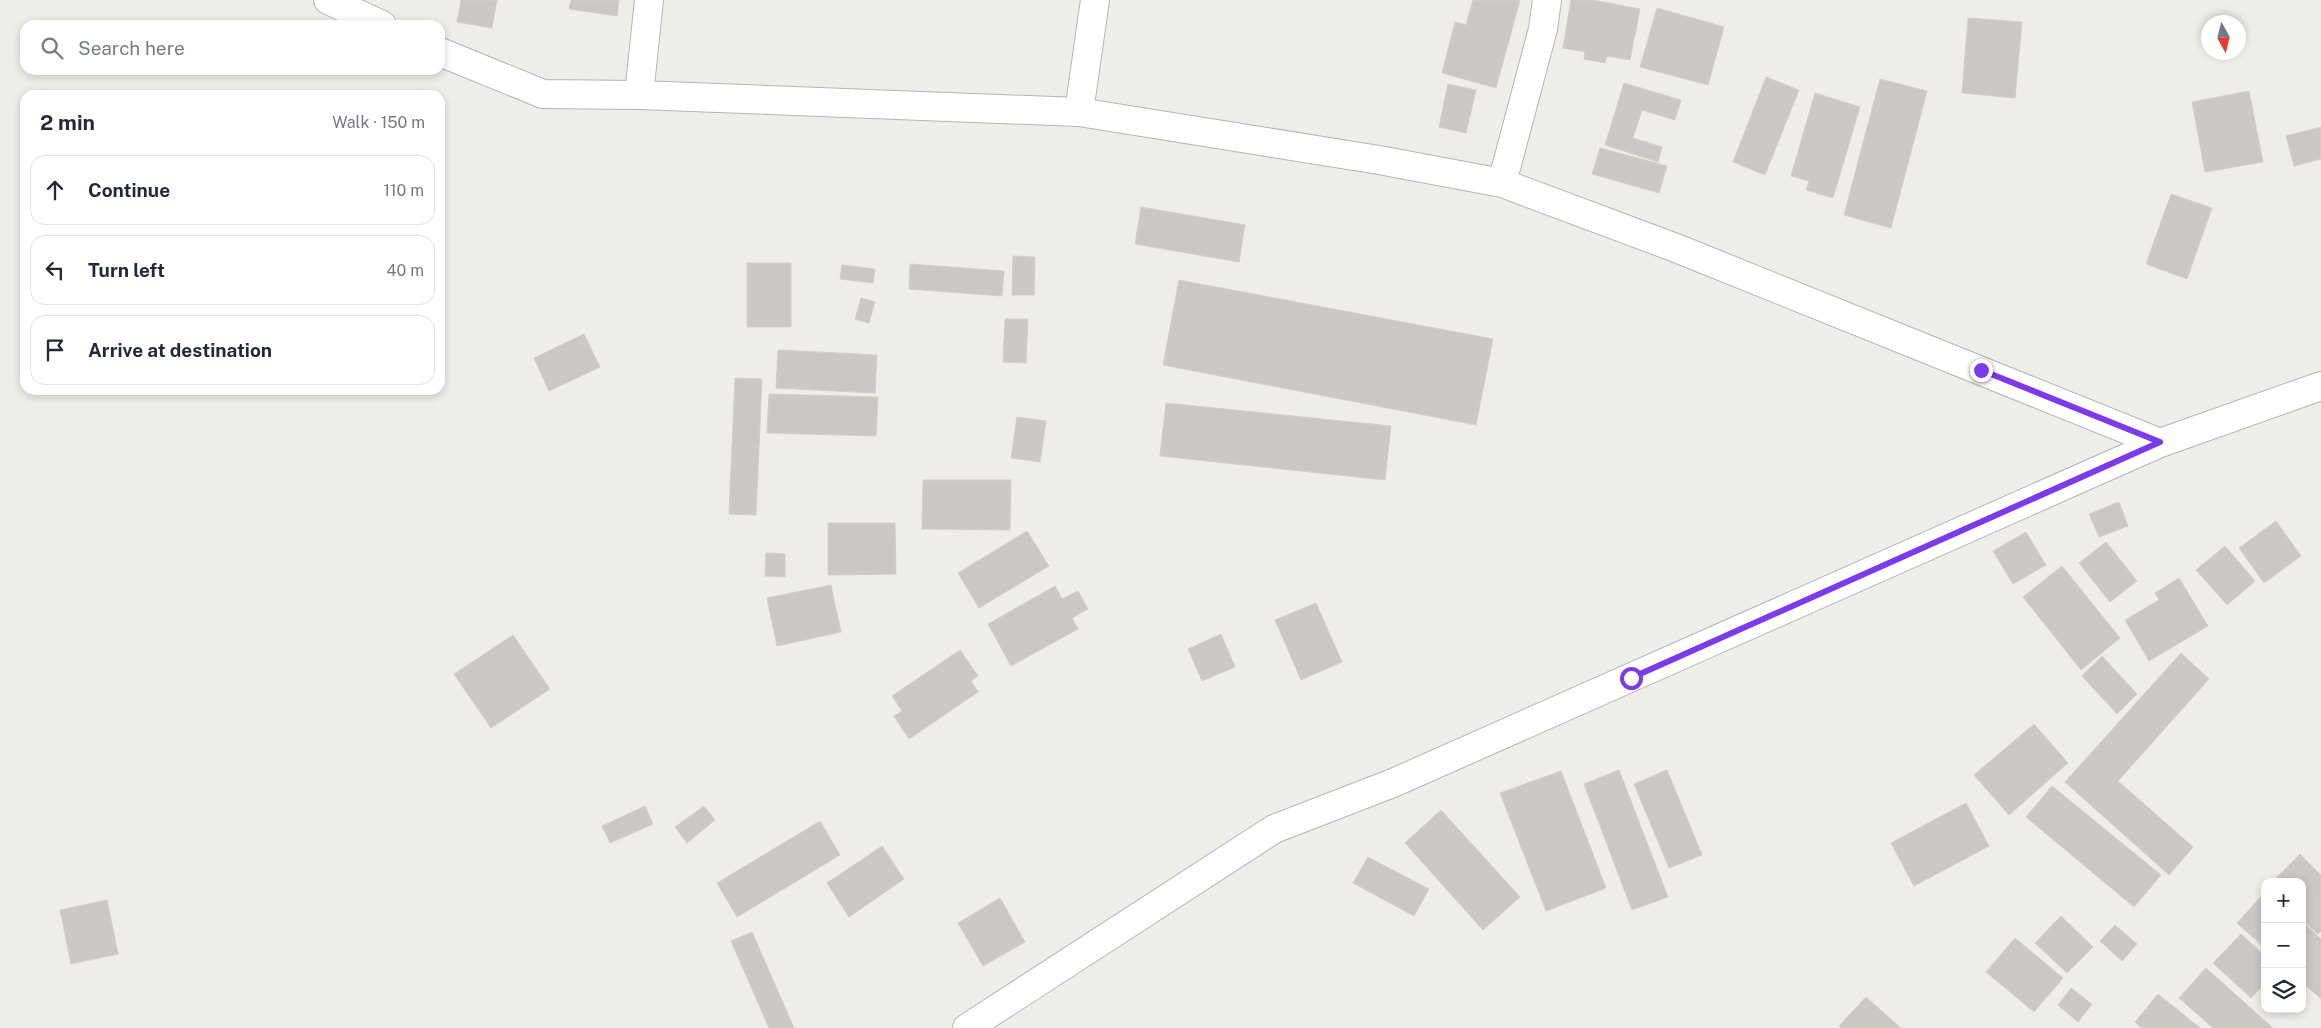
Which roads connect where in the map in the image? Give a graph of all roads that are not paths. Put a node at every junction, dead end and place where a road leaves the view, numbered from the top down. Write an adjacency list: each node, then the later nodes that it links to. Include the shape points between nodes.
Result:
1 (328, 0): 5 (street)
2 (649, 0): 7 (street)
3 (1095, 0): 8 (street)
4 (1547, 0): 9 (street, via 1543,28)
5 (371, 20)
6 (445, 54): 7 (street, via 543,94)
7 (639, 95): 8 (street)
8 (1080, 112): 9 (street)
9 (1502, 182): 11 (street, via 1676,248)
10 (2321, 386): 11 (street)
11 (2160, 442): 12 (street, via 1393,783 1274,828)
12 (967, 1028)

